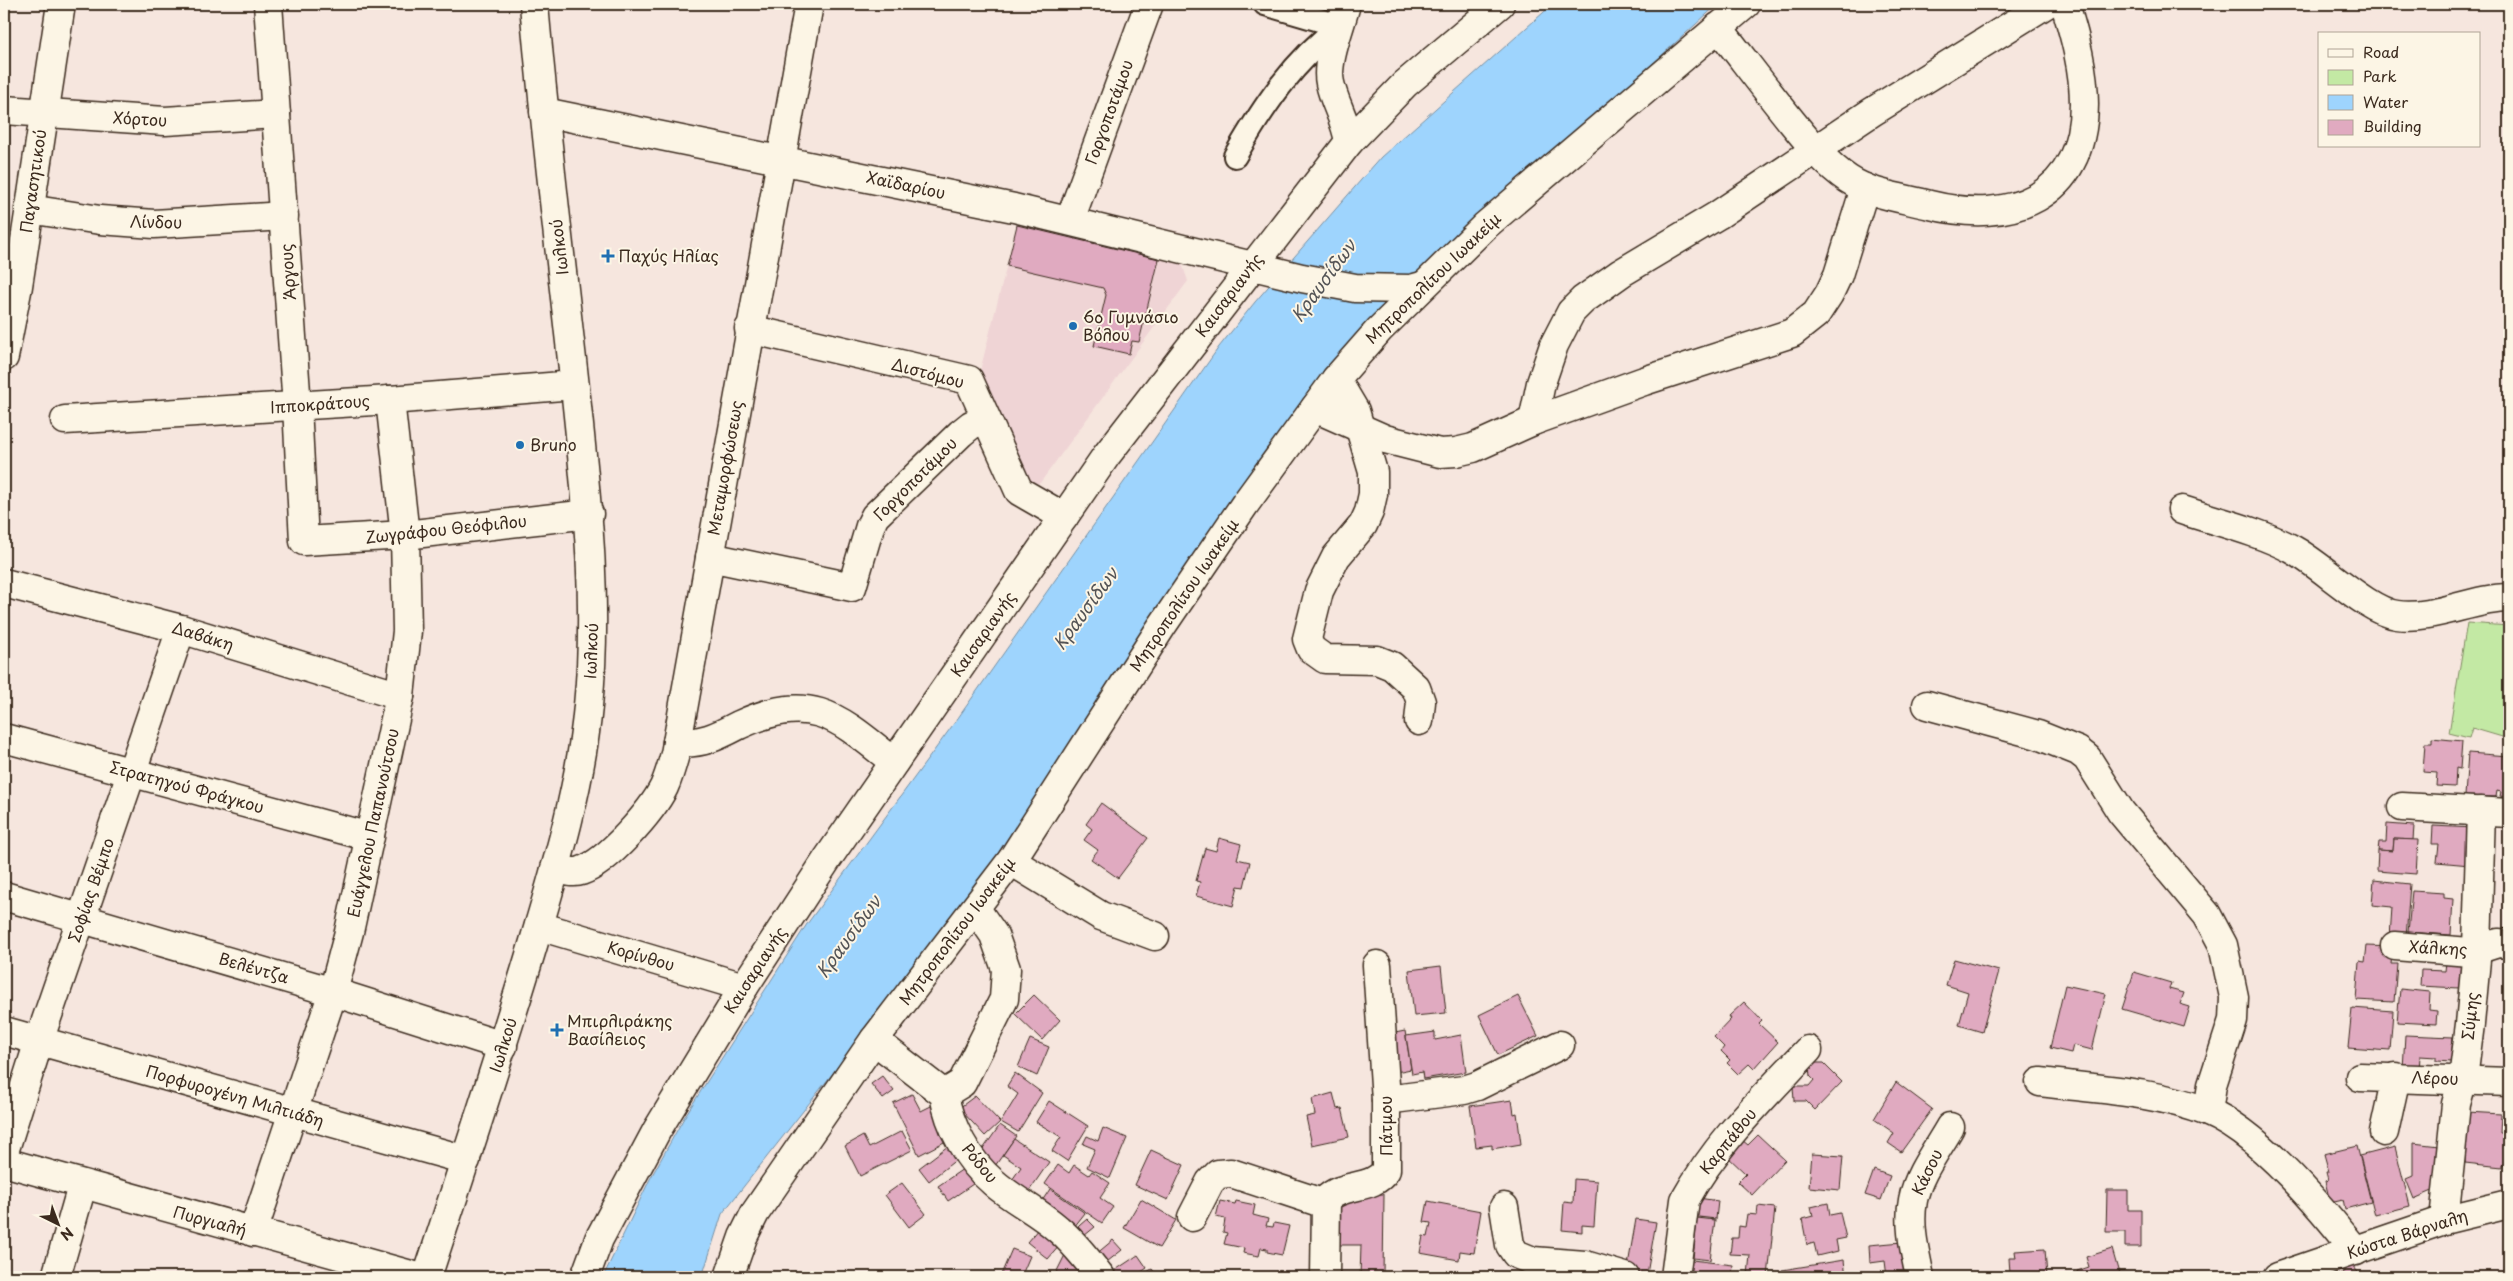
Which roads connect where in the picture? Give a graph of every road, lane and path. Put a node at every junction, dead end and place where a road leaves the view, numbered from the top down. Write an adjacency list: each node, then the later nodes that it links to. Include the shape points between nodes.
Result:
1 (61, 4): 15 (street, Παγασητικού)
2 (268, 4): 16 (street, Άργους)
3 (534, 4): 14 (street, Ιωλκού)
4 (809, 4): 20 (street, Μεταμορφώσεως)
5 (1149, 4): 24 (street, Γοργοποτάμου)
6 (1265, 4): 11 (street)
7 (1500, 4): 17 (street, Καισαριανής, via 1405,84)
8 (1746, 4): 12 (street, Μητροπολίτου Ιωακείμ)
9 (2046, 4): 18 (street)
10 (2065, 4): 21 (street, via 2080,57 2083,120 2070,162 2042,196 2014,208 1970,212)
11 (1343, 15): 17 (street, via 1329,68 1329,80 1347,127); 19 (street, via 1263,107)
12 (1718, 26): 18 (street); 26 (street, Μητροπολίτου Ιωακείμ)
13 (4, 110): 15 (street, Χόρτου)
14 (544, 112): 20 (street, Χαϊδαρίου); 30 (street, Ιωλκού)
15 (43, 113): 16 (street, Χόρτου, via 173,121); 22 (street, Παγασητικού)
16 (276, 114): 23 (street, Άργους)
17 (1349, 142): 25 (street, Καισαριανής)
18 (1814, 150): 21 (street, via 1847,178); 36 (street, via 1718,216 1582,300 1571,312 1554,345)
19 (1235, 156)
20 (780, 160): 24 (street, Χαϊδαρίου); 27 (street, Μεταμορφώσεως)
21 (1865, 188): 36 (street, via 1838,275 1816,314 1804,326 1770,342 1644,380)
22 (29, 209): 23 (street, Λίνδου, via 154,224); 28 (street, Παγασητικού)
23 (284, 216): 32 (street, Άργους)
24 (1070, 220): 25 (street, Χαϊδαρίου)
25 (1259, 267): 26 (street, Χαϊδαρίου, via 1355,288); 40 (street, Καισαριανής, via 1106,456)
26 (1416, 287): 29 (street, Μητροπολίτου Ιωακείμ)
27 (749, 329): 34 (street, Διστόμου, via 969,380); 43 (street, Μεταμορφώσεως)
28 (4, 357)
29 (1336, 379): 33 (street, Μητροπολίτου Ιωακείμ); 37 (street, via 1355,411)
30 (574, 385): 31 (street, Ιπποκράτους); 39 (street, Ιωλκού)
31 (390, 400): 32 (street, Ιπποκράτους); 41 (street, Ευάγγελου Παπανούτσου)
32 (297, 406): 35 (street, Ιπποκράτους); 42 (street, Άργους)
33 (1315, 408): 37 (street); 58 (street, Μητροπολίτου Ιωακείμ, via 1162,626)
34 (986, 419): 40 (street, Διστόμου, via 1019,492); 43 (street, Γοργοποτάμου, via 971,424 875,516 852,587)
35 (65, 420)
36 (1533, 421): 37 (street, via 1473,448 1440,453 1385,439)
37 (1359, 428): 49 (street, via 1373,472 1369,512 1353,538 1336,556 1323,582 1310,619 1307,639 1311,649 1325,660 1377,660 1392,666 1416,688 1421,702)
38 (2182, 510): 45 (street, via 2276,540 2312,561 2377,608 2395,615 2412,616)
39 (588, 514): 41 (street, Ζωγράφου Θεόφιλου); 59 (street, Ιωλκού, via 592,623 589,702 582,752)
40 (1064, 517): 52 (street, Καισαριανής)
41 (405, 535): 42 (street, Ζωγράφου Θεόφιλου); 47 (street, Ευάγγελου Παπανούτσου, via 407,632)
42 (304, 542)
43 (710, 557): 51 (street, Μεταμορφώσεως)
44 (4, 583): 46 (street, Δαβάκη)
45 (2509, 598)
46 (181, 629): 47 (street, Δαβάκη); 53 (street, Σοφίας Βέμπο)
47 (400, 696): 57 (street, Ευάγγελου Παπανούτσου)
48 (1927, 705): 85 (street, via 2038,735 2078,751 2087,758 2121,812 2208,915 2223,945 2234,997 2233,1020 2212,1085)
49 (1419, 721)
50 (4, 738): 53 (street, Στρατηγού Φράγκου)
51 (677, 742): 52 (street, via 703,742 764,714 799,709 820,712 838,720); 59 (street, Μεταμορφώσεως, via 664,788 622,840 584,870)
52 (894, 762): 69 (street, Καισαριανής)
53 (132, 773): 57 (street, Στρατηγού Φράγκου); 62 (street, Σοφίας Βέμπο)
54 (2402, 807): 55 (street)
55 (2481, 811): 56 (street); 67 (street, Σύμης)
56 (2509, 813)
57 (370, 836): 70 (street, Ευάγγελου Παπανούτσου)
58 (1011, 861): 61 (street, Μητροπολίτου Ιωακείμ); 64 (street, via 1101,916)
59 (555, 869): 63 (street, Ιωλκού)
60 (4, 896): 62 (street, Βελέντζα)
61 (976, 909): 72 (street, Μητροπολίτου Ιωακείμ); 82 (street, via 994,935 1006,969 1004,999 962,1083)
62 (82, 918): 70 (street, Βελέντζα); 73 (street, Σοφίας Βέμπο)
63 (538, 926): 69 (street, Κορίνθου); 75 (street, Ιωλκού)
64 (1155, 936)
65 (2509, 944): 67 (street, Χάλκης, via 2498,943)
66 (2395, 946): 67 (street, Χάλκης, via 2461,952)
67 (2477, 949): 79 (street, Σύμης)
68 (1376, 965): 83 (street, Πάτμου)
69 (744, 986): 102 (street, Καισαριανής, via 636,1167 599,1239)
70 (333, 992): 75 (street, Βελέντζα); 84 (street, Ευάγγελου Παπανούτσου)
71 (4, 1031): 73 (street, Πορφυρογένη Μιλτιάδη)
72 (874, 1040): 82 (street); 103 (street, Μητροπολίτου Ιωακείμ, via 755,1213 742,1237)
73 (39, 1041): 84 (street, Πορφυρογένη Μιλτιάδη); 88 (street, Σοφίας Βέμπο)
74 (1560, 1045): 83 (street, via 1477,1086)
75 (503, 1046): 89 (street, Ιωλκού)
76 (1808, 1050): 107 (street, Καρπάθου, via 1720,1146 1692,1188 1685,1200)
77 (2360, 1077): 78 (street, Λέρου)
78 (2396, 1077): 79 (street, Λέρου); 87 (street)
79 (2463, 1079): 81 (street, Λέρου); 96 (street, Σύμης, via 2456,1104)
80 (2040, 1082): 85 (street, via 2150,1096)
81 (2509, 1082)
82 (944, 1094): 104 (street, Ρόδου, via 950,1119 966,1151 981,1170 1057,1227)
83 (1386, 1100): 92 (street, Πάτμου, via 1386,1170 1376,1180 1333,1193)
84 (294, 1112): 89 (street, Πορφυρογένη Μιλτιάδη); 97 (street, Ευάγγελου Παπανούτσου)
85 (2208, 1112): 98 (street, via 2256,1145 2303,1189)
86 (1950, 1128): 108 (street, Κάσου, via 1920,1180 1913,1199 1912,1230)
87 (2384, 1132)
88 (4, 1152)
89 (466, 1160): 101 (street, Ιωλκού)
90 (4, 1162): 91 (street, Πυργιαλή)
91 (82, 1186): 97 (street, Πυργιαλή); 99 (street)
92 (1325, 1204): 95 (street, via 1231,1173 1218,1174 1210,1182); 105 (street)
93 (2509, 1204): 96 (street, Κώστα Βάρναλη)
94 (1504, 1207): 106 (street, via 1510,1245 1516,1254 1533,1261 1585,1265)
95 (1192, 1217)
96 (2444, 1220): 98 (street, Κώστα Βάρναλη)
97 (254, 1232): 100 (street, Πυργιαλή)
98 (2356, 1251): 109 (street, Κώστα Βάρναλη)
99 (56, 1277)
100 (418, 1277)
101 (426, 1277)
102 (585, 1277)
103 (729, 1277)
104 (1101, 1277)
105 (1325, 1277)
106 (1625, 1277)
107 (1675, 1277)
108 (1920, 1277)
109 (2277, 1277)

